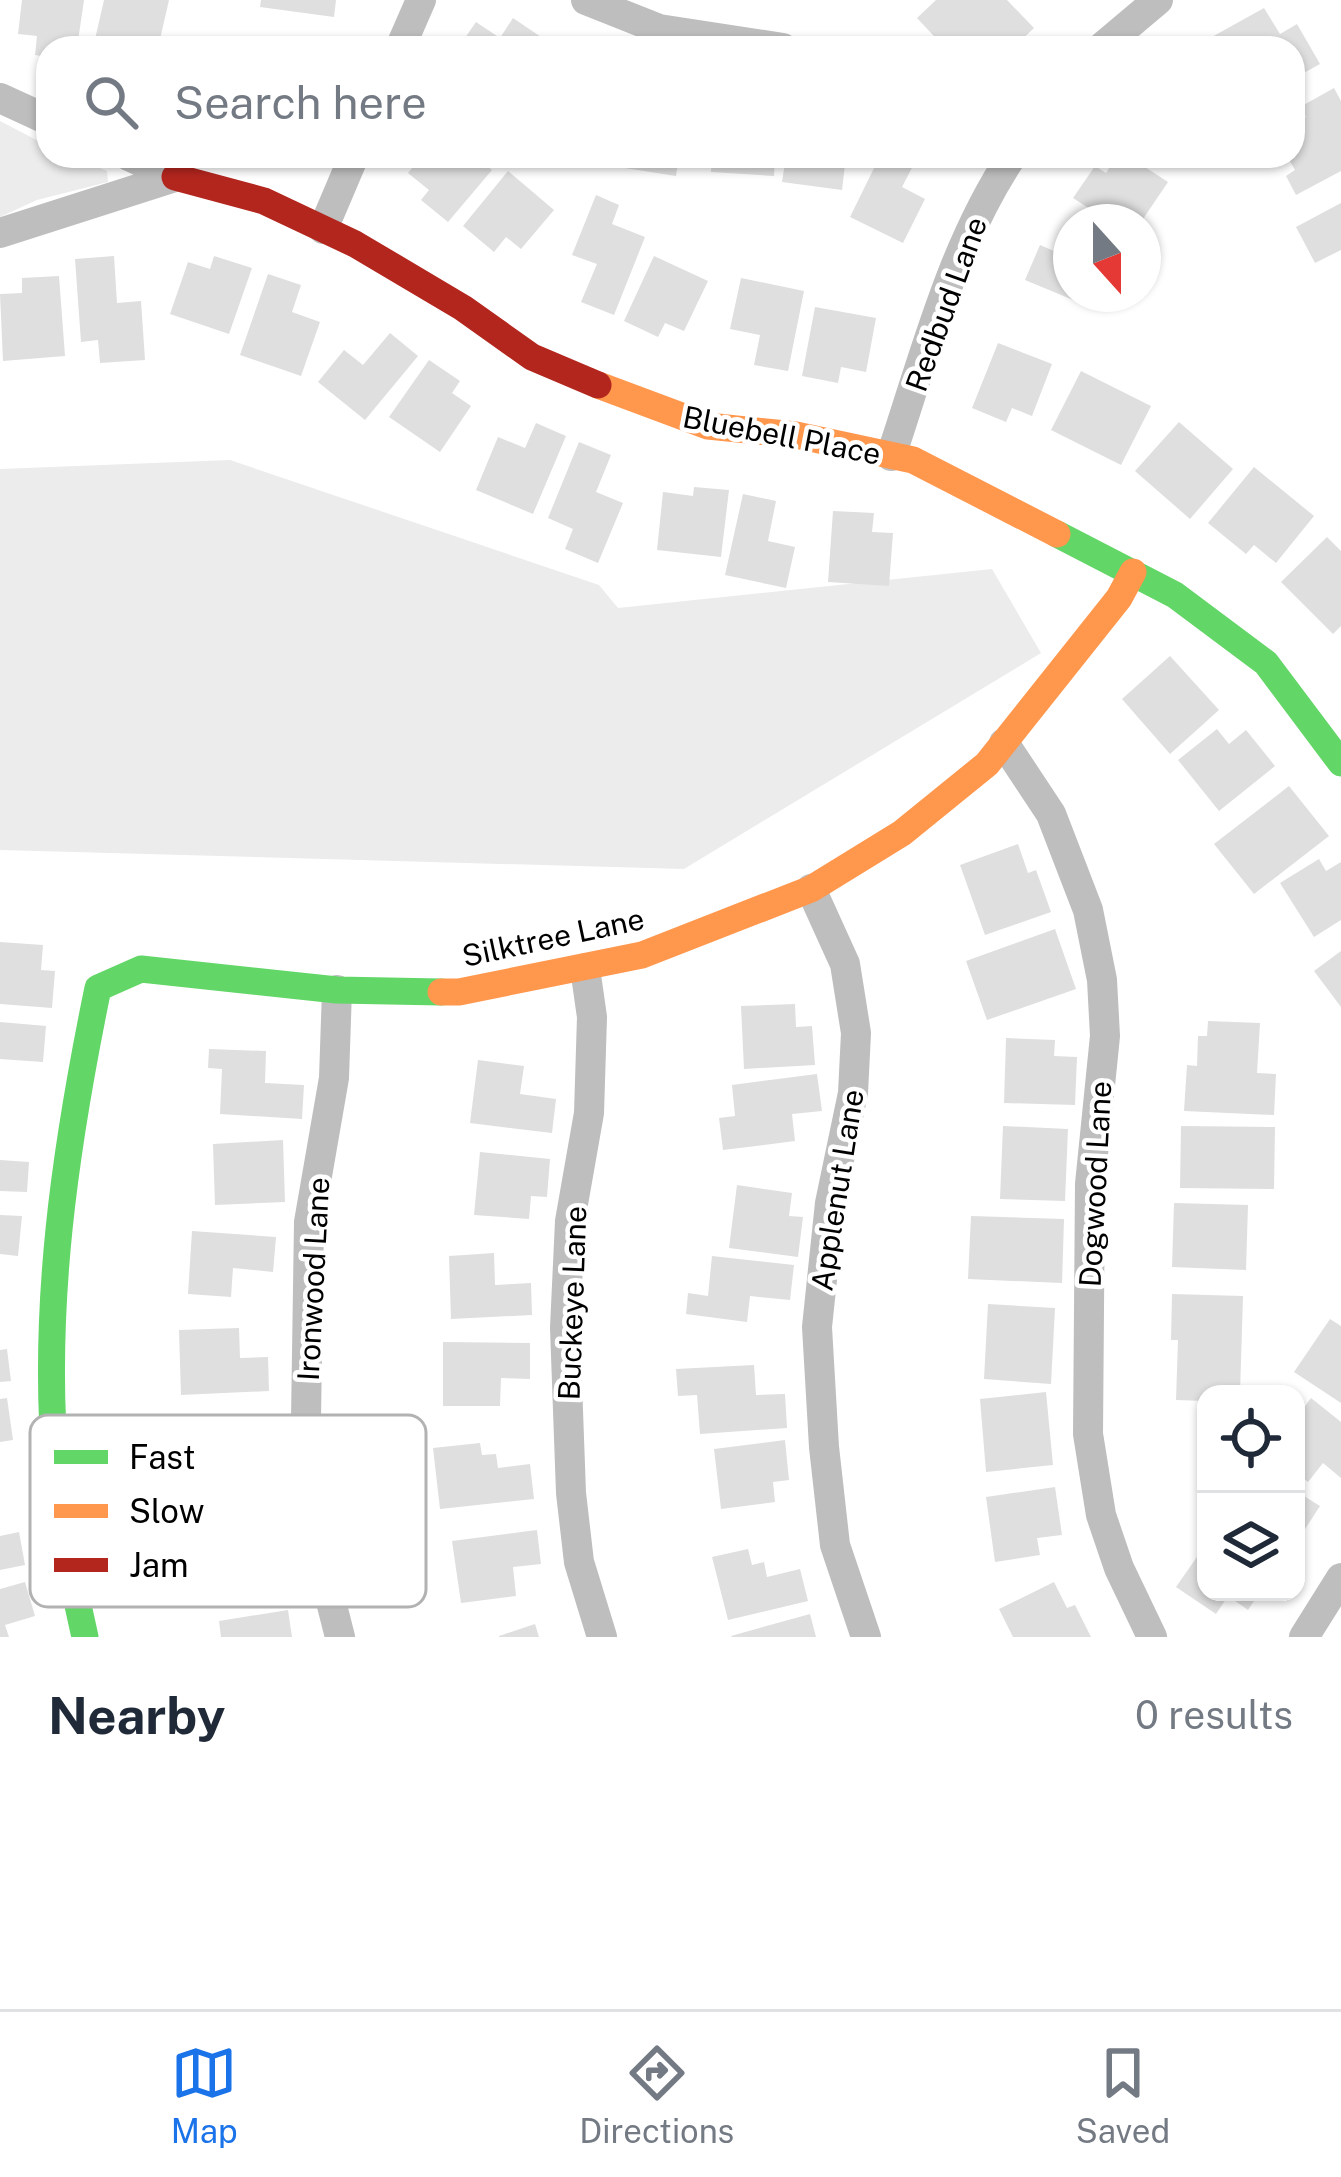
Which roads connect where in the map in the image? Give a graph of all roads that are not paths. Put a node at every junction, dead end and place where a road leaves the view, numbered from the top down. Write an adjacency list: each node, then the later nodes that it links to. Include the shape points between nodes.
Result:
1 (421, 0): 4 (street)
2 (586, 0): 5 (street, via 659,29)
3 (1158, 0): 6 (street)
4 (405, 36)
5 (705, 36)
6 (1115, 36)
7 (0, 98): 8 (street)
8 (36, 114)
9 (155, 168): 12 (street, Bluebell Place)
10 (349, 168): 13 (street)
11 (1003, 168): 15 (street, Redbud Lane, via 953,273)
12 (175, 177): 13 (street, Bluebell Place, via 264,201); 14 (street)
13 (323, 230): 15 (street, Bluebell Place, via 532,356 648,406 708,426)
14 (0, 233)
15 (891, 456): 16 (street, Bluebell Place)
16 (1133, 572): 17 (street, Silktree Lane); 18 (street, Bluebell Place, via 1265,663)
17 (1004, 743): 19 (street, Silktree Lane, via 902,833); 31 (street, Dogwood Lane, via 1051,814 1088,910 1102,980 1088,1434 1101,1515)
18 (1341, 764)
19 (811, 889): 20 (street, Silktree Lane, via 642,956); 30 (street, Applenut Lane, via 845,964 856,1033 817,1327 835,1545)
20 (585, 968): 21 (street, Silktree Lane, via 459,992); 29 (street, Buckeye Lane, via 589,1113 570,1221 566,1328 579,1562)
21 (337, 990): 22 (street, Silktree Lane, via 141,969 98,988 62,1182); 23 (street, Ironwood Lane, via 334,1078 309,1222)
22 (52, 1415)
23 (306, 1415)
24 (1341, 1578): 32 (street)
25 (78, 1607): 27 (street, Silktree Lane)
26 (332, 1607): 28 (street, Ironwood Lane)
27 (86, 1637)
28 (340, 1637)
29 (602, 1637)
30 (866, 1637)
31 (1152, 1637)
32 (1304, 1637)

